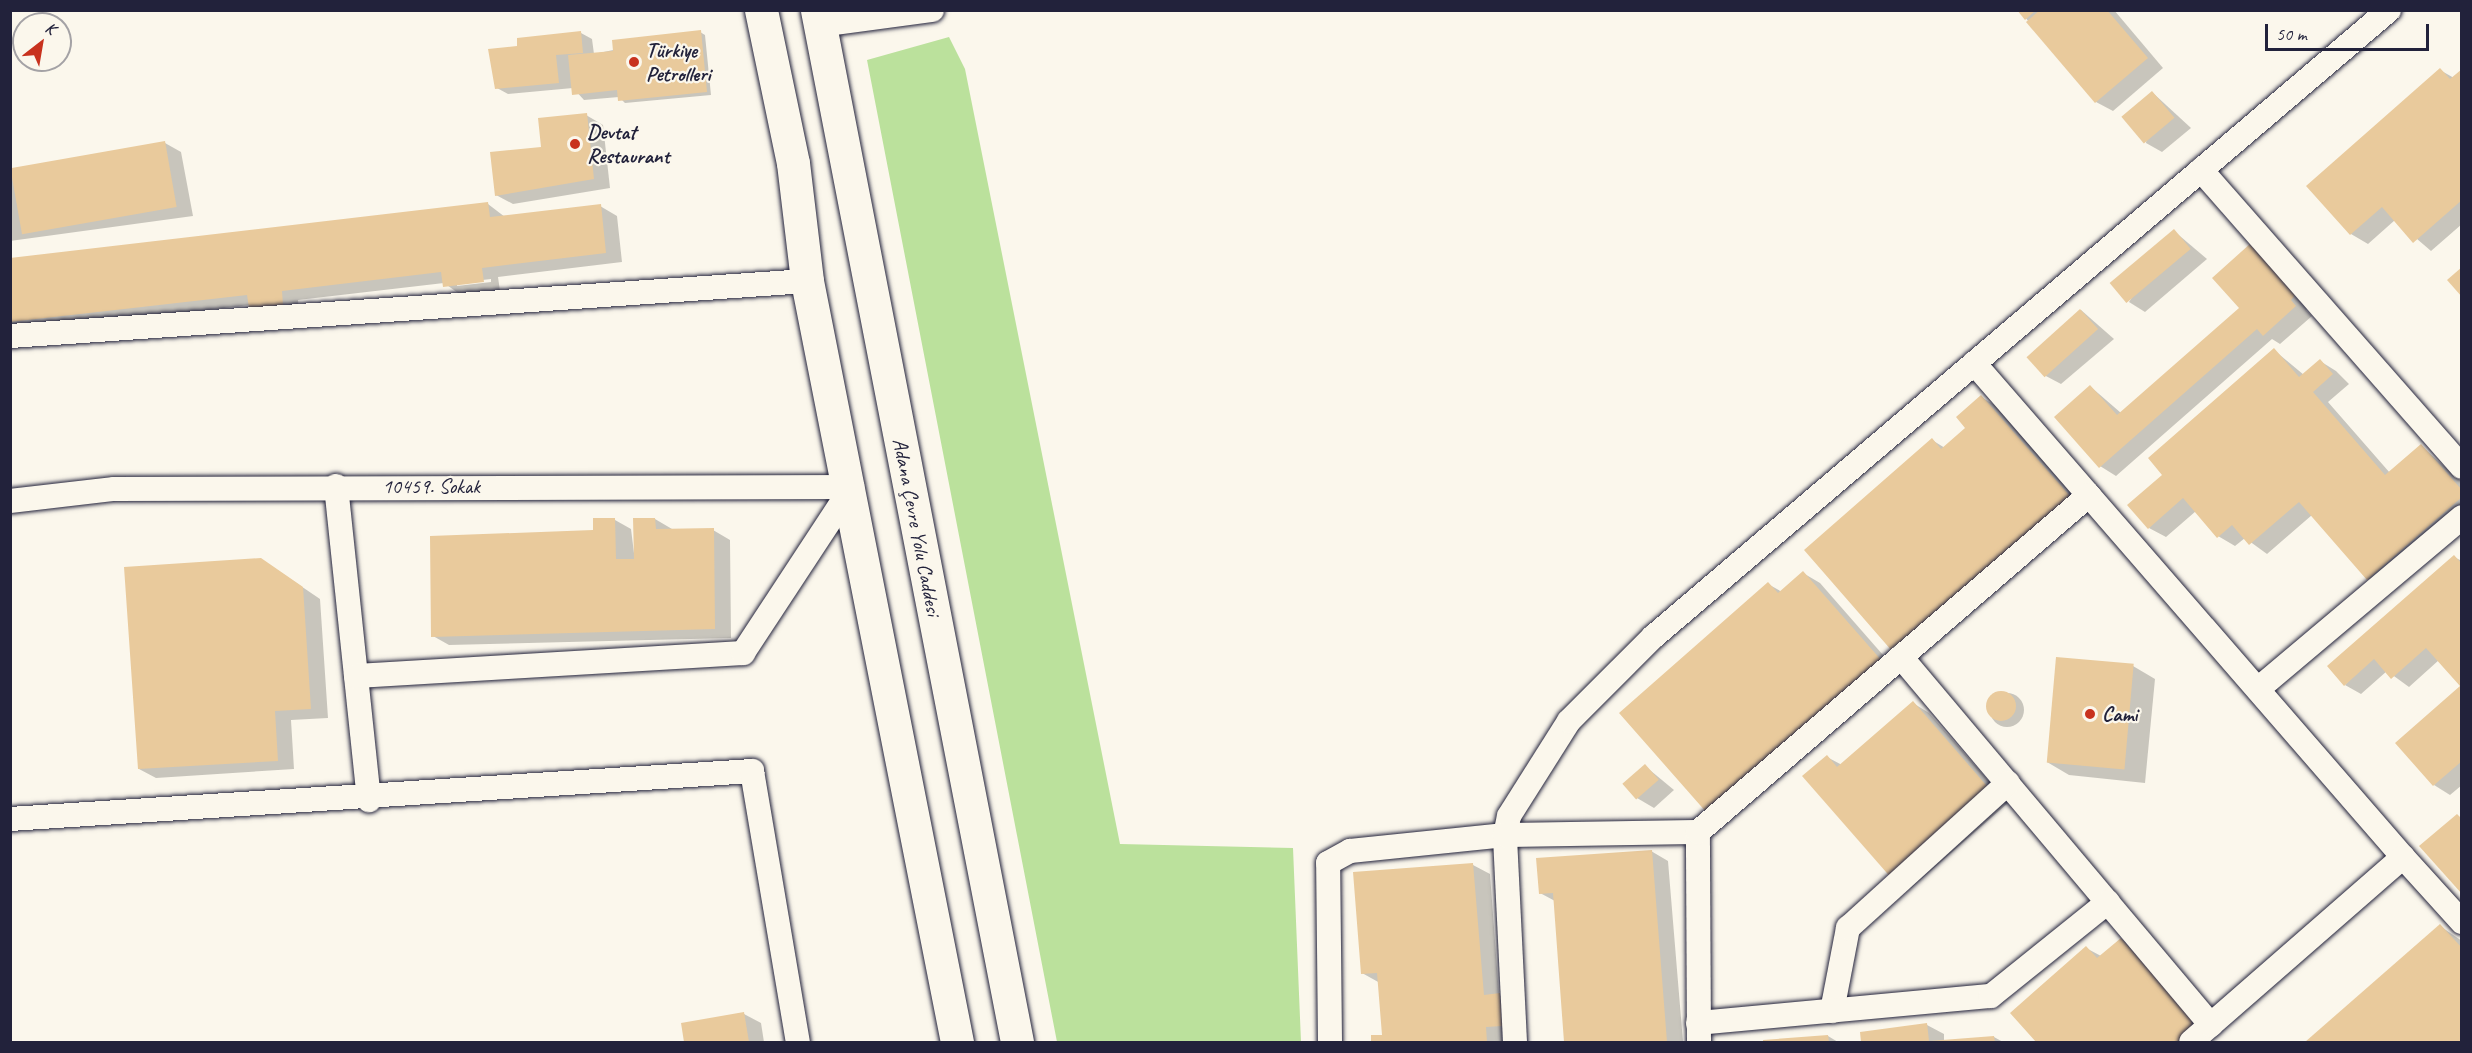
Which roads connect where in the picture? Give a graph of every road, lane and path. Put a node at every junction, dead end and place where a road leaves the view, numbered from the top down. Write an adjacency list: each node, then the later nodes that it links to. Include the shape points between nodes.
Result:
1 (761, 10): 6 (highway, via 793,163)
2 (932, 10): 4 (street)
3 (2389, 10): 5 (street)
4 (819, 18): 31 (highway, Adana Çevre Yolu Caddesi)
5 (2201, 170): 8 (street); 9 (street)
6 (807, 281): 7 (street); 11 (highway)
7 (10, 336)
8 (1974, 363): 12 (street); 22 (street, via 1653,637 1577,713 1509,816)
9 (2462, 467)
10 (336, 486): 11 (street, 10459. Sokak); 13 (street, 10459. Sokak, via 114,489); 16 (street)
11 (852, 487): 16 (street, via 743,653); 30 (highway)
12 (2089, 495): 15 (street); 17 (street)
13 (10, 501)
14 (2462, 517): 17 (street)
15 (1901, 657): 18 (street); 21 (street)
16 (356, 676): 19 (street)
17 (2258, 689): 23 (street)
18 (2008, 783): 24 (street); 26 (street, via 1848,928)
19 (369, 800): 20 (street); 29 (street, via 752,771)
20 (10, 819)
21 (1698, 832): 22 (street); 28 (street)
22 (1505, 835): 32 (street, via 1350,851 1328,863); 33 (street)
23 (2403, 857): 25 (street); 27 (street)
24 (2108, 902): 26 (street, via 1991,996); 27 (street)
25 (2462, 922)
26 (1832, 1011): 28 (street)
27 (2211, 1025): 34 (street)
28 (1698, 1033)
29 (798, 1042)
30 (957, 1042)
31 (1017, 1042)
32 (1330, 1042)
33 (1515, 1042)
34 (2191, 1042)

